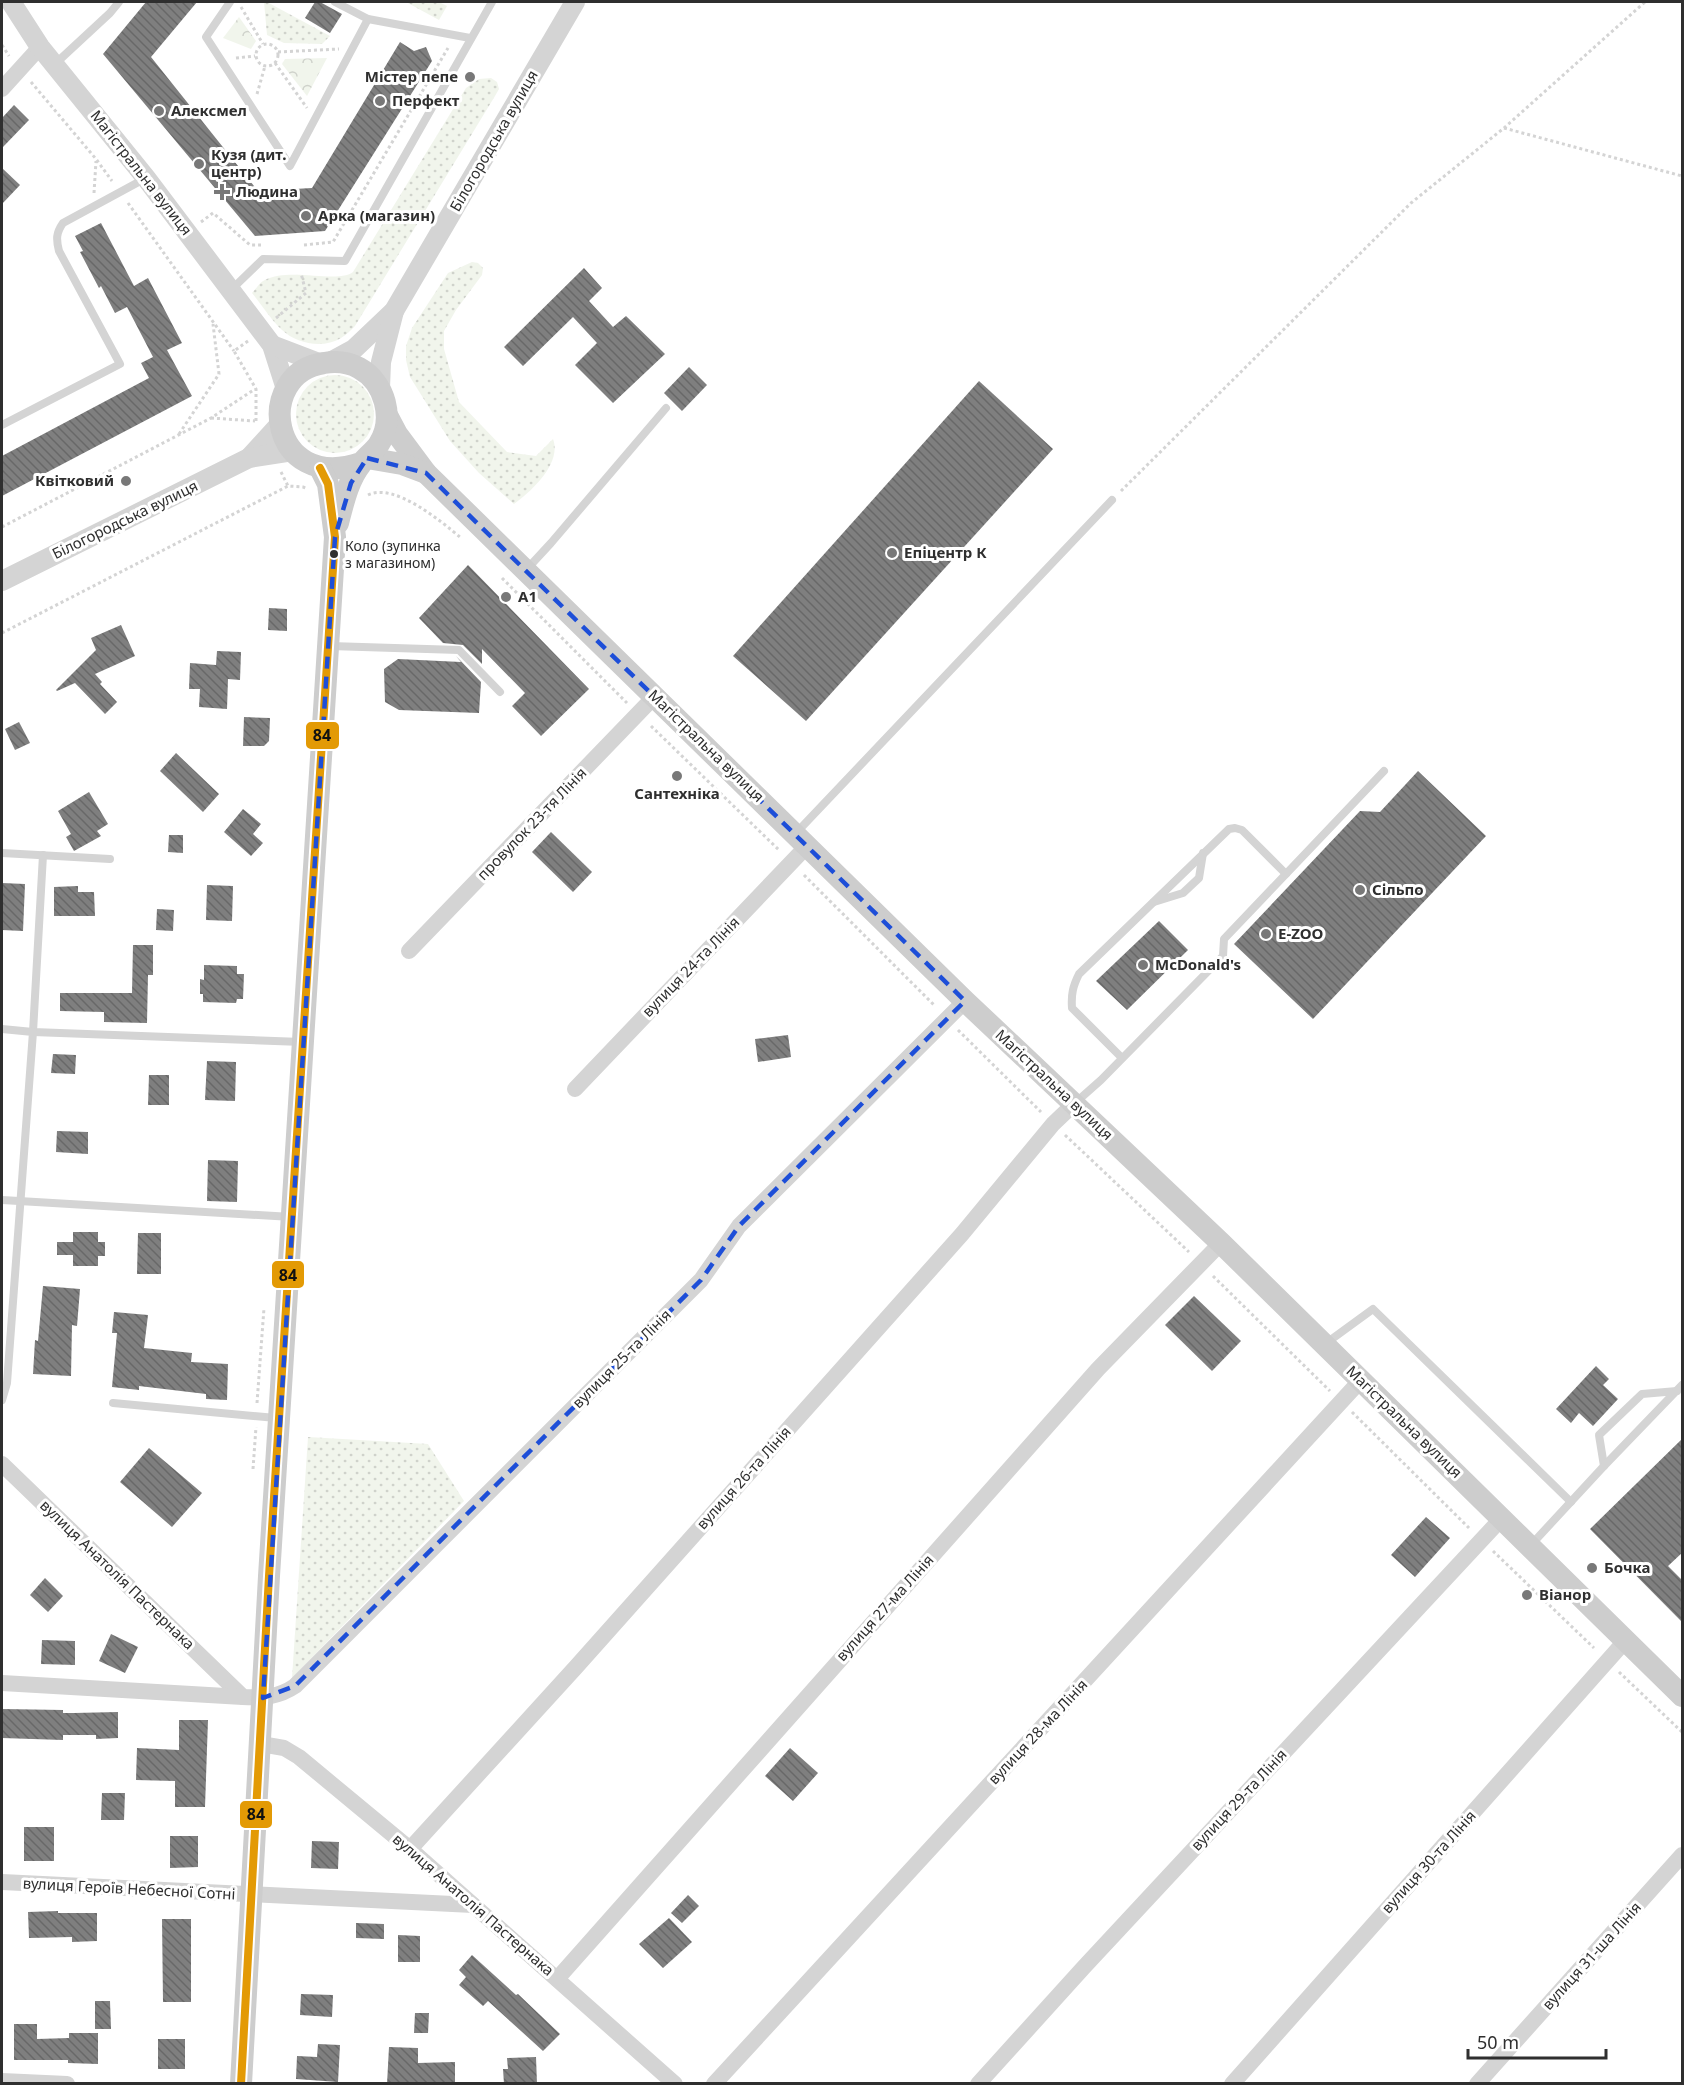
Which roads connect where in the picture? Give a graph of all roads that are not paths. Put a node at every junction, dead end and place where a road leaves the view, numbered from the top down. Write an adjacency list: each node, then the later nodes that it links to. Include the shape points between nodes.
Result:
1 (10, 2): 9 (street, Магістральна вулиця)
2 (119, 2): 10 (lane)
3 (230, 2): 7 (lane, via 206,36 290,166)
4 (336, 2): 7 (lane)
5 (492, 2): 8 (lane)
6 (575, 2): 14 (street, Білогородська вулиця)
7 (368, 19): 8 (lane)
8 (470, 38): 13 (lane, via 345,261 263,259)
9 (40, 47): 10 (street, Магістральна вулиця); 11 (street)
10 (54, 65): 12 (street, Магістральна вулиця)
11 (2, 89)
12 (146, 178): 13 (street, Магістральна вулиця); 22 (lane, via 63,223 57,231 59,251 120,364)
13 (232, 289): 15 (street, Магістральна вулиця)
14 (394, 311): 16 (street, via 354,349); 17 (street, via 381,362)
15 (272, 345): 16 (street); 18 (street, Магістральна вулиця)
16 (326, 362): 17 (main road, via 360,368); 18 (main road, via 306,369)
17 (380, 388): 20 (main road)
18 (286, 389): 21 (main road)
19 (666, 408): 30 (lane)
20 (387, 415): 25 (main road, via 381,442); 27 (main road, Магістральна вулиця)
21 (280, 424): 23 (main road); 24 (street)
22 (2, 425)
23 (293, 451): 24 (street); 26 (main road)
24 (249, 458): 31 (street, Білогородська вулиця)
25 (364, 461): 26 (main road, via 334,470); 27 (main road, via 402,464); 29 (main road, via 351,483)
26 (320, 468): 29 (main road, via 328,484)
27 (426, 473): 30 (main road, Магістральна вулиця)
28 (1112, 500): 36 (lane)
29 (335, 537): 32 (main road)
30 (526, 570): 34 (main road, Магістральна вулиця)
31 (2, 581)
32 (328, 646): 33 (lane, via 459,650); 47 (main road)
33 (500, 692)
34 (655, 696): 36 (main road, Магістральна вулиця); 43 (street, провулок 23-тя Лінія)
35 (1384, 771): 41 (lane)
36 (802, 839): 44 (main road, Магістральна вулиця); 49 (street, вулиця 24-та Лінія, via 791,862)
37 (2, 853): 39 (lane)
38 (1203, 853): 41 (lane, via 1222,833 1235,828 1242,830); 42 (lane); 42 (lane, via 1199,878 1184,893)
39 (43, 855): 40 (lane); 46 (lane)
40 (110, 859)
41 (1286, 874): 48 (lane, via 1224,939 1223,956)
42 (1152, 903): 48 (lane, via 1079,974 1073,985 1072,1008)
43 (409, 951)
44 (965, 1001): 50 (main road, Магістральна вулиця); 69 (street, вулиця 25-та Лінія, via 739,1226 701,1280 296,1686)
45 (2, 1029): 46 (lane)
46 (33, 1032): 47 (lane); 52 (lane)
47 (303, 1042): 53 (main road)
48 (1122, 1058): 50 (lane)
49 (575, 1089)
50 (1074, 1104): 54 (main road, Магістральна вулиця); 71 (street, вулиця 26-та Лінія)
51 (2, 1200): 52 (lane)
52 (19, 1201): 53 (lane); 58 (lane, via 8,1383)
53 (293, 1217): 60 (main road)
54 (1221, 1243): 55 (main road, Магістральна вулиця); 76 (street, вулиця 27-ма Лінія, via 1098,1369)
55 (1324, 1344): 56 (main road, Магістральна вулиця); 63 (lane, via 1373,1309)
56 (1361, 1380): 64 (main road, Магістральна вулиця); 81 (street, вулиця 28-ма Лінія)
57 (1680, 1388): 62 (lane); 62 (lane, via 1642,1394 1599,1435)
58 (2, 1400)
59 (113, 1403): 60 (lane)
60 (279, 1418): 69 (main road)
61 (2, 1464): 69 (street, вулиця Анатолія Пастернака)
62 (1604, 1466): 63 (lane)
63 (1570, 1502): 65 (lane)
64 (1502, 1518): 65 (main road, Магістральна вулиця); 82 (street, вулиця 29-та Лінія)
65 (1530, 1546): 66 (main road, Магістральна вулиця)
66 (1626, 1640): 68 (main road, Магістральна вулиця); 83 (street, вулиця 30-та Лінія)
67 (2, 1683): 69 (street)
68 (1683, 1696)
69 (253, 1698): 70 (main road)
70 (261, 1744): 71 (street, вулиця Анатолія Пастернака, via 284,1748 299,1757); 74 (main road)
71 (410, 1849): 75 (street, вулиця Анатолія Пастернака)
72 (1683, 1856): 84 (street, вулиця 31-ша Лінія)
73 (2, 1882): 74 (street, вулиця Героїв Небесної Сотні)
74 (252, 1895): 75 (street, вулиця Героїв Небесної Сотні); 79 (main road)
75 (473, 1905): 76 (street, вулиця Анатолія Пастернака)
76 (557, 1979): 80 (street, вулиця Анатолія Пастернака)
77 (2, 2081): 78 (street)
78 (67, 2084)
79 (241, 2084)
80 (675, 2084)
81 (714, 2084)
82 (978, 2084)
83 (1232, 2084)
84 (1478, 2084)

